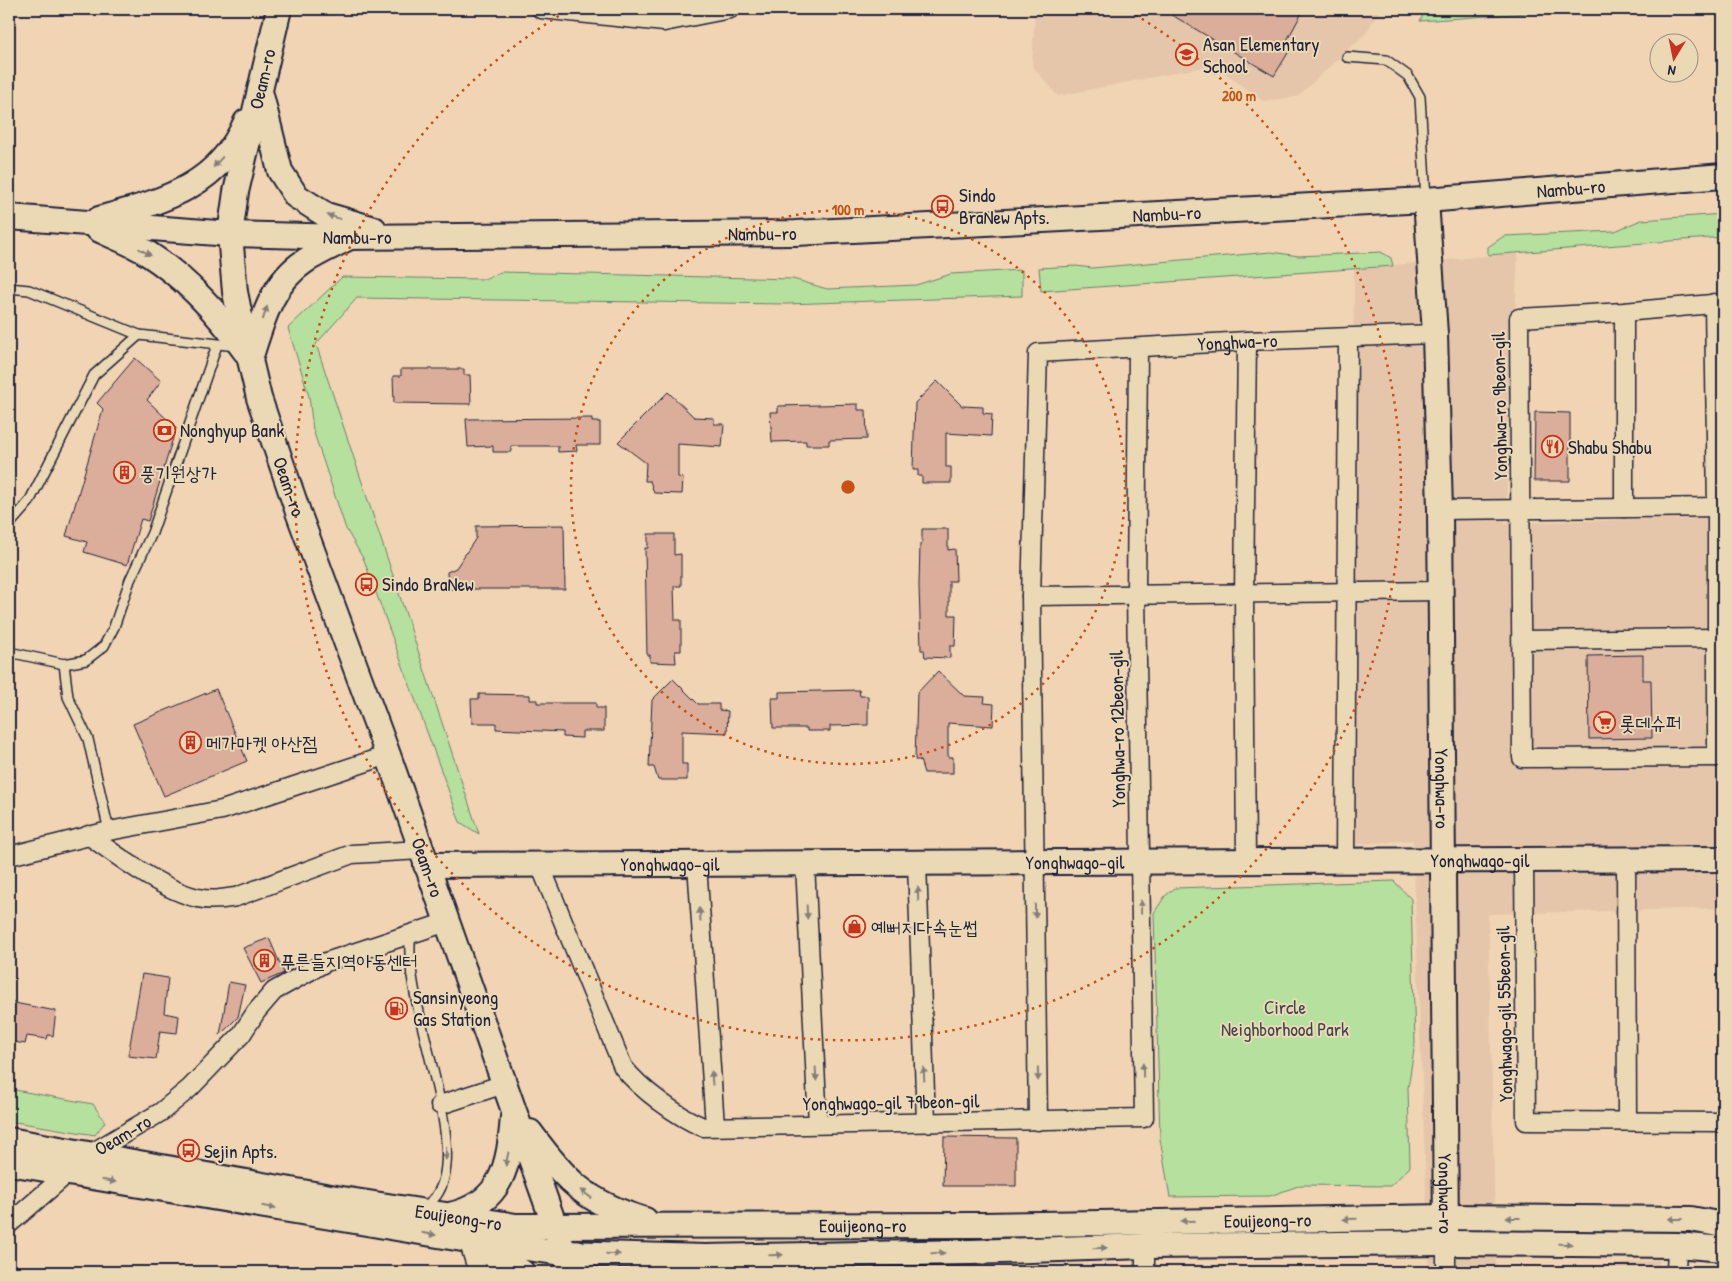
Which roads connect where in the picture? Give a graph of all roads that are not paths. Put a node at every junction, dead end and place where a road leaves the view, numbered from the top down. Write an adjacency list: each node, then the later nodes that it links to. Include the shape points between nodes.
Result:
1 (279, 9): 5 (main road, Oeam-ro)
2 (541, 9): 3 (street, via 664,22)
3 (730, 9)
4 (1347, 57): 7 (lane, via 1386,60 1408,76 1420,97)
5 (260, 90): 9 (main road, one-way to 9, via 241,134 216,166 191,187 166,199); 10 (main road, Oeam-ro, via 236,192); 11 (main road, one-way to 5, via 326,215 296,196 280,170)
6 (1723, 176): 7 (main road, Nambu-ro)
7 (1426, 200): 11 (main road, Nambu-ro, via 796,233); 16 (main road, Yonghwa-ro)
8 (9, 217): 9 (main road, Nambu-ro)
9 (85, 223): 10 (main road, Nambu-ro); 22 (main road, one-way to 22, via 146,252 182,279)
10 (230, 234): 12 (main road, Nambu-ro); 22 (main road, Oeam-ro, via 235,292)
11 (398, 236): 12 (main road, Nambu-ro)
12 (351, 237): 22 (main road, one-way to 12, via 268,303 287,276 305,261)
13 (9, 288): 17 (lane, via 29,290)
14 (1719, 303): 15 (street, Yonghwa-ro 9beon-gil); 23 (street, Yonghwa-ro 9beon-gil)
15 (1624, 312): 24 (street); 26 (street, Yonghwa-ro 9beon-gil, via 1519,318)
16 (1435, 334): 18 (street, Yonghwa-ro); 25 (main road, Yonghwa-ro)
17 (139, 336): 20 (lane); 27 (lane, via 94,375 28,502)
18 (1348, 337): 19 (street, Yonghwa-ro); 29 (street)
19 (1247, 341): 21 (street, Yonghwa-ro); 30 (street)
20 (217, 345): 22 (lane); 36 (lane, via 152,533 130,580 114,627 104,646 86,660)
21 (1138, 348): 31 (street, Yonghwa-ro 12beon-gil); 32 (street, Yonghwa-ro, via 1038,353)
22 (246, 353): 37 (main road, Oeam-ro, via 298,512)
23 (1720, 507): 24 (street); 33 (street, Yonghwa-ro 9beon-gil)
24 (1624, 508): 26 (street)
25 (1440, 510): 26 (street); 28 (main road, Yonghwa-ro)
26 (1521, 510): 34 (street, Yonghwa-ro 9beon-gil)
27 (9, 525)
28 (1440, 590): 29 (street); 44 (main road, Yonghwa-ro)
29 (1345, 592): 30 (street); 47 (street)
30 (1244, 594): 31 (street); 49 (street)
31 (1136, 595): 32 (street); 51 (street, Yonghwa-ro 12beon-gil)
32 (1031, 596): 48 (street)
33 (1718, 638): 34 (street); 38 (street, Yonghwa-ro 9beon-gil)
34 (1522, 640): 38 (street, Yonghwa-ro 9beon-gil, via 1522,758)
35 (9, 652): 36 (lane)
36 (64, 664): 39 (lane, via 68,697 88,739)
37 (388, 755): 39 (street, via 222,810); 42 (main road, Oeam-ro)
38 (1720, 757)
39 (109, 831): 40 (street)
40 (88, 835): 41 (street); 42 (street, via 118,857 180,892 218,900 236,897 352,854)
41 (9, 856)
42 (424, 857): 54 (main road, Yonghwago-gil); 55 (main road, Oeam-ro)
43 (1723, 859): 46 (main road, Yonghwago-gil)
44 (1442, 860): 45 (main road, Yonghwago-gil); 47 (main road, Yonghwago-gil); 72 (main road, Yonghwa-ro)
45 (1524, 860): 46 (main road, Yonghwago-gil); 61 (street, Yonghwago-gil 55beon-gil, via 1526,1121)
46 (1626, 860): 61 (street)
47 (1345, 861): 49 (main road, Yonghwago-gil)
48 (1034, 862): 50 (main road, Yonghwago-gil); 51 (main road, Yonghwago-gil); 60 (street, one-way to 60)
49 (1246, 862): 51 (main road, Yonghwago-gil)
50 (917, 863): 53 (main road, Yonghwago-gil); 62 (street, one-way to 50)
51 (1140, 863): 60 (street, Yonghwago-gil 79beon-gil, one-way to 51, via 1144,1118)
52 (697, 864): 53 (main road, Yonghwago-gil); 54 (main road, Yonghwago-gil); 65 (street, one-way to 52)
53 (805, 864): 64 (street, one-way to 64)
54 (540, 865): 65 (street, Yonghwago-gil 79beon-gil, via 623,1067 632,1078 688,1121 703,1127)
55 (447, 922): 56 (street, Oeam-ro); 57 (main road, Oeam-ro)
56 (411, 934): 58 (lane, via 408,951 414,988); 67 (street, Oeam-ro, via 326,962 274,991 241,1035 190,1088 161,1112)
57 (504, 1084): 58 (street); 59 (main road, Oeam-ro)
58 (440, 1105): 70 (lane, one-way to 70, via 447,1148 446,1171 436,1196)
59 (514, 1110): 71 (main road, one-way to 71, via 504,1175 487,1198 468,1211); 75 (main road, Oeam-ro); 76 (main road, one-way to 59, via 616,1211 586,1195 555,1167)
60 (1038, 1121): 62 (street, Yonghwago-gil 79beon-gil)
61 (1627, 1121): 63 (street, Yonghwago-gil 55beon-gil)
62 (926, 1122): 64 (street, Yonghwago-gil 79beon-gil)
63 (1723, 1122)
64 (818, 1124): 65 (street, Yonghwago-gil 79beon-gil)
65 (715, 1126)
66 (9, 1140): 67 (main road, Eouijeong-ro)
67 (90, 1154): 69 (street, Oeam-ro); 70 (main road, Eouijeong-ro)
68 (9, 1164): 69 (main road, Eouijeong-ro)
69 (68, 1174): 73 (street, Oeam-ro); 77 (main road, Eouijeong-ro, one-way to 77)
70 (419, 1211): 71 (main road, Eouijeong-ro)
71 (446, 1216): 75 (main road, Eouijeong-ro, via 516,1226)
72 (1446, 1217): 74 (main road, Eouijeong-ro, one-way to 72, via 1691,1219); 76 (main road, Eouijeong-ro, one-way to 76); 78 (main road, Yonghwa-ro)
73 (9, 1224)
74 (1723, 1225)
75 (555, 1227): 76 (main road, Eouijeong-ro); 83 (main road, Oeam-ro)
76 (681, 1227)
77 (468, 1240): 83 (main road, Eouijeong-ro); 84 (street); 85 (main road)
78 (1446, 1243): 79 (main road, Eouijeong-ro, one-way to 79); 80 (main road, Eouijeong-ro); 88 (street, Yonghwa-ro)
79 (1678, 1245): 81 (main road, Eouijeong-ro); 89 (street)
80 (1145, 1246): 82 (main road, Eouijeong-ro, one-way to 80); 87 (street)
81 (1723, 1249)
82 (705, 1256): 83 (main road, Eouijeong-ro, one-way to 82); 86 (main road)
83 (568, 1263)
84 (478, 1272)
85 (522, 1272)
86 (642, 1272)
87 (1145, 1272)
88 (1446, 1272)
89 (1676, 1272)

